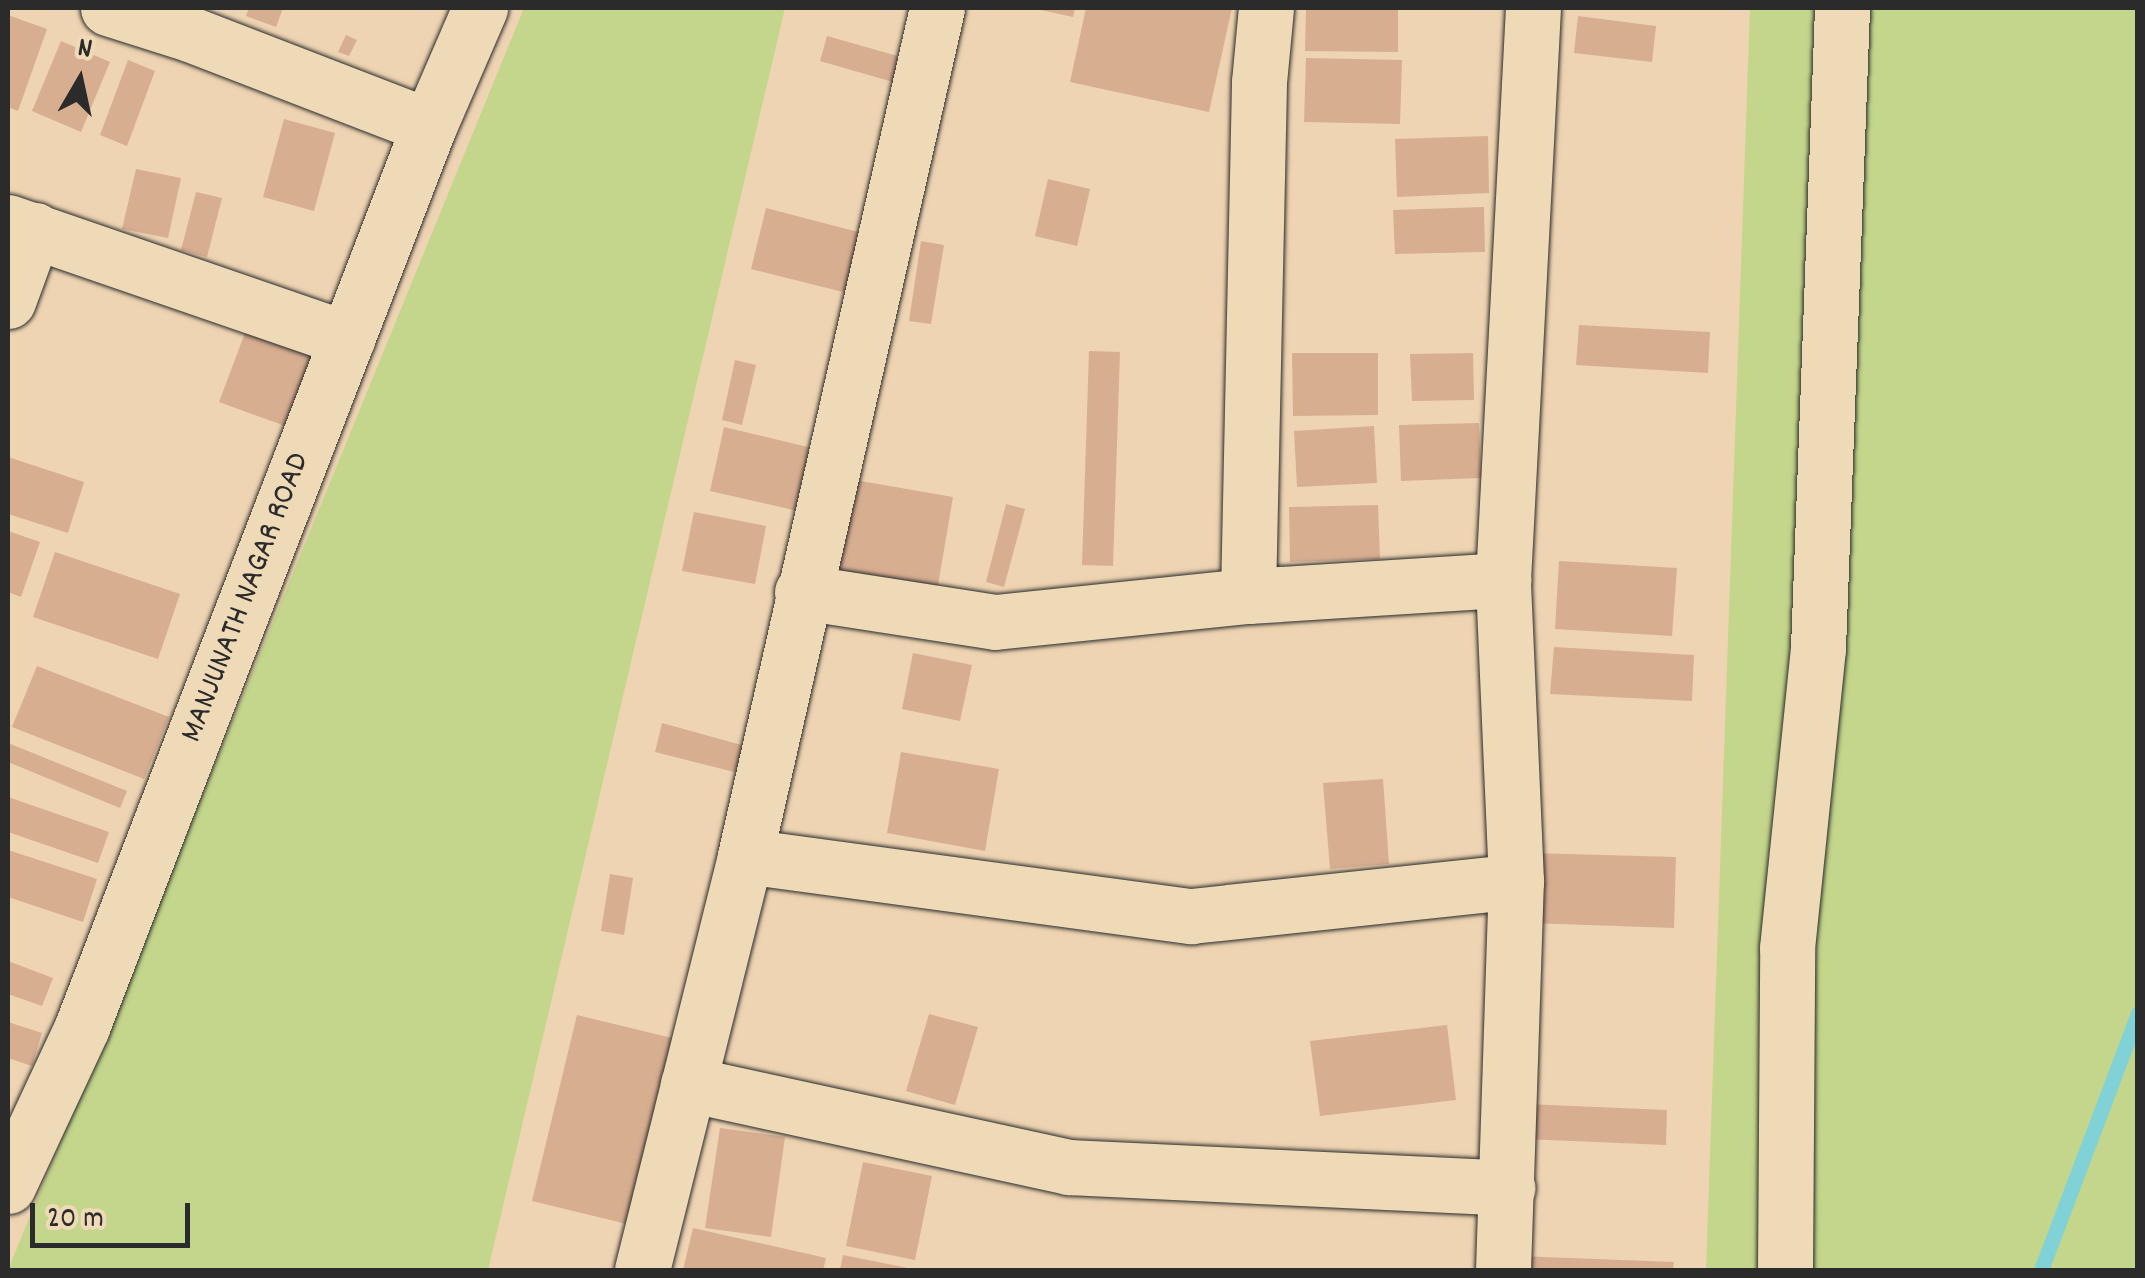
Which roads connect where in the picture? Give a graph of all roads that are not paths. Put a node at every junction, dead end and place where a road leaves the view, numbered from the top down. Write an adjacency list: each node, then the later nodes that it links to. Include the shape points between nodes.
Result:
1 (108, 8): 7 (street)
2 (480, 8): 8 (street, MANJUNATH NAGAR ROAD)
3 (937, 8): 13 (street)
4 (1266, 8): 14 (street)
5 (1533, 8): 12 (street)
6 (1842, 8): 22 (street, via 1818,648 1788,948)
7 (195, 21): 8 (street)
8 (429, 126): 11 (street, MANJUNATH NAGAR ROAD)
9 (21, 226): 10 (street); 11 (street)
10 (8, 301)
11 (347, 339): 18 (street, MANJUNATH NAGAR ROAD, via 82,1027)
12 (1503, 580): 14 (street); 16 (street)
13 (802, 592): 14 (street, via 995,622); 15 (street)
14 (1248, 596)
15 (745, 856): 16 (street, via 1191,916); 17 (street)
16 (1516, 881): 19 (street)
17 (688, 1084): 19 (street, via 1070,1167); 20 (street)
18 (8, 1186)
19 (1507, 1188): 21 (street)
20 (642, 1270)
21 (1504, 1270)
22 (1786, 1270)

